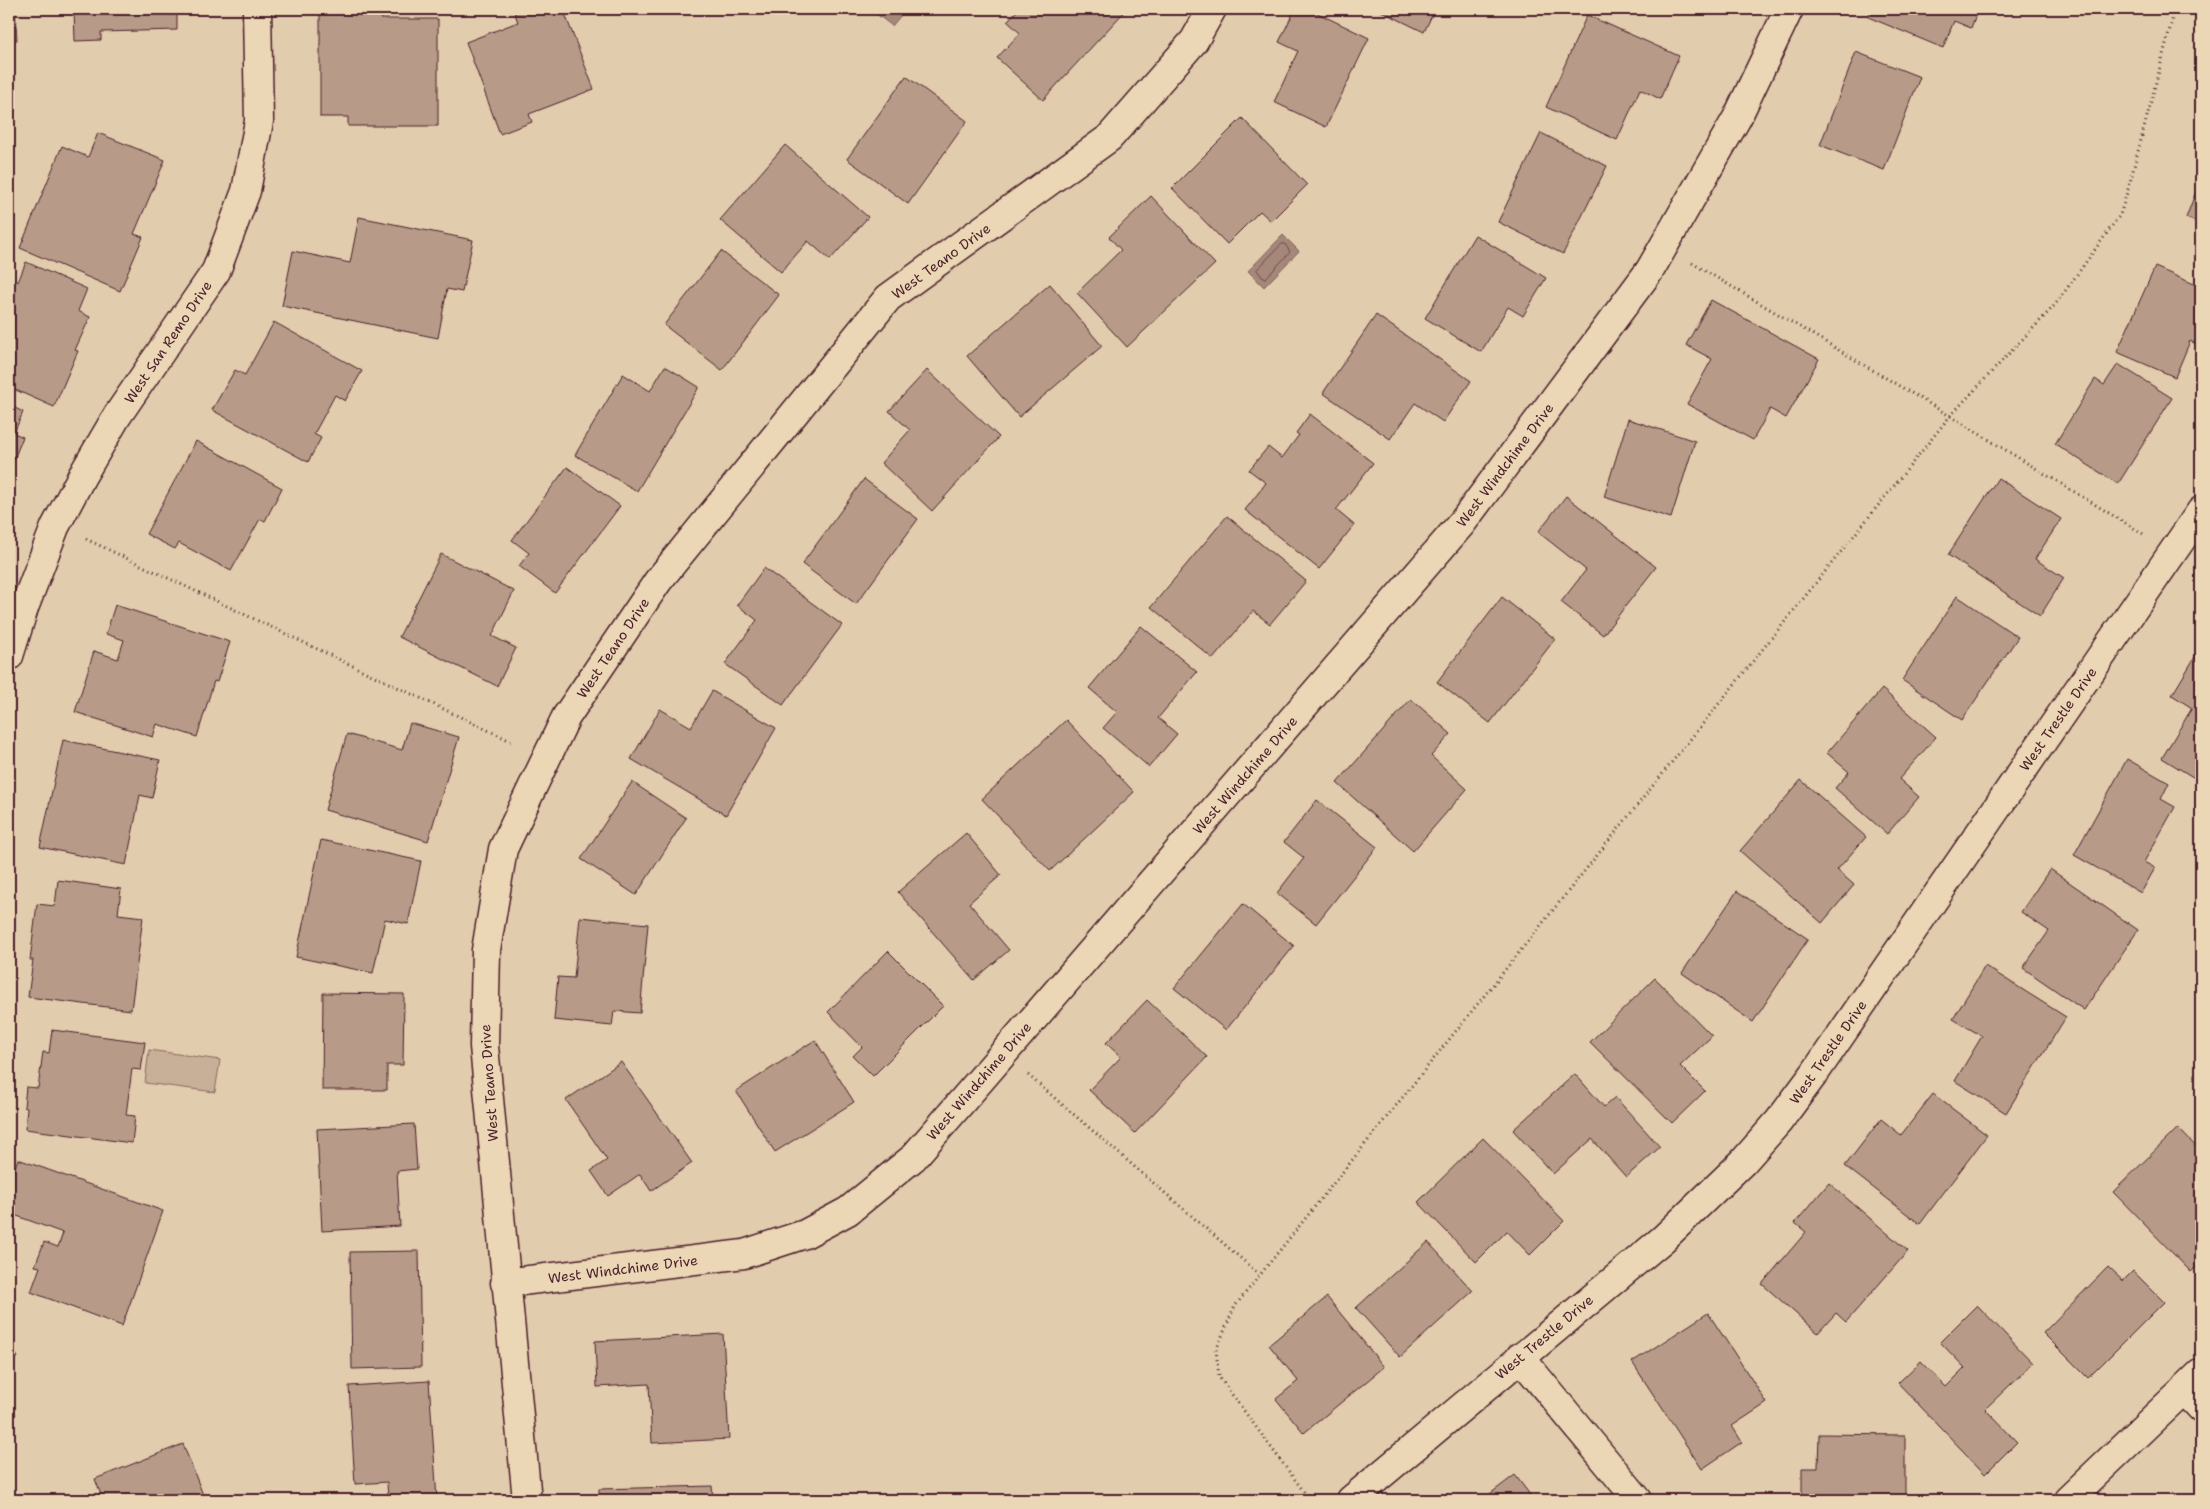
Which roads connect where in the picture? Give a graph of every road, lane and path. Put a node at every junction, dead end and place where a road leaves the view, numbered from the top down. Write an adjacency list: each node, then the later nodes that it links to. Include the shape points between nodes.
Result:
1 (257, 9): 9 (street, West San Remo Drive, via 259,121 246,191 216,271 117,416 82,476 55,527)
2 (1212, 9): 13 (street, West Teano Drive, via 1194,41 1109,138 888,298 658,581 566,717 502,849 486,950 484,1046)
3 (1788, 9): 5 (street, West Windchime Drive, via 1737,118)
4 (2175, 9): 6 (path, via 2120,214 2055,305)
5 (1663, 246): 6 (path); 11 (street, West Windchime Drive, via 1650,270 1462,524)
6 (1950, 416): 7 (path); 12 (path)
7 (2190, 535): 14 (street, West Trestle Drive, via 1779,1121 1743,1162 1663,1239)
8 (86, 538): 10 (path)
9 (9, 656)
10 (515, 743)
11 (1003, 1054): 12 (path); 13 (street, West Windchime Drive, via 913,1158 848,1211 805,1234 744,1254)
12 (1259, 1274): 17 (path, via 1235,1306 1216,1350 1219,1377)
13 (505, 1283): 16 (street, West Teano Drive)
14 (1520, 1357): 18 (street, West Trestle Drive); 19 (street)
15 (2196, 1391): 20 (street)
16 (526, 1500)
17 (1310, 1500)
18 (1351, 1500)
19 (1638, 1500)
20 (2068, 1500)

